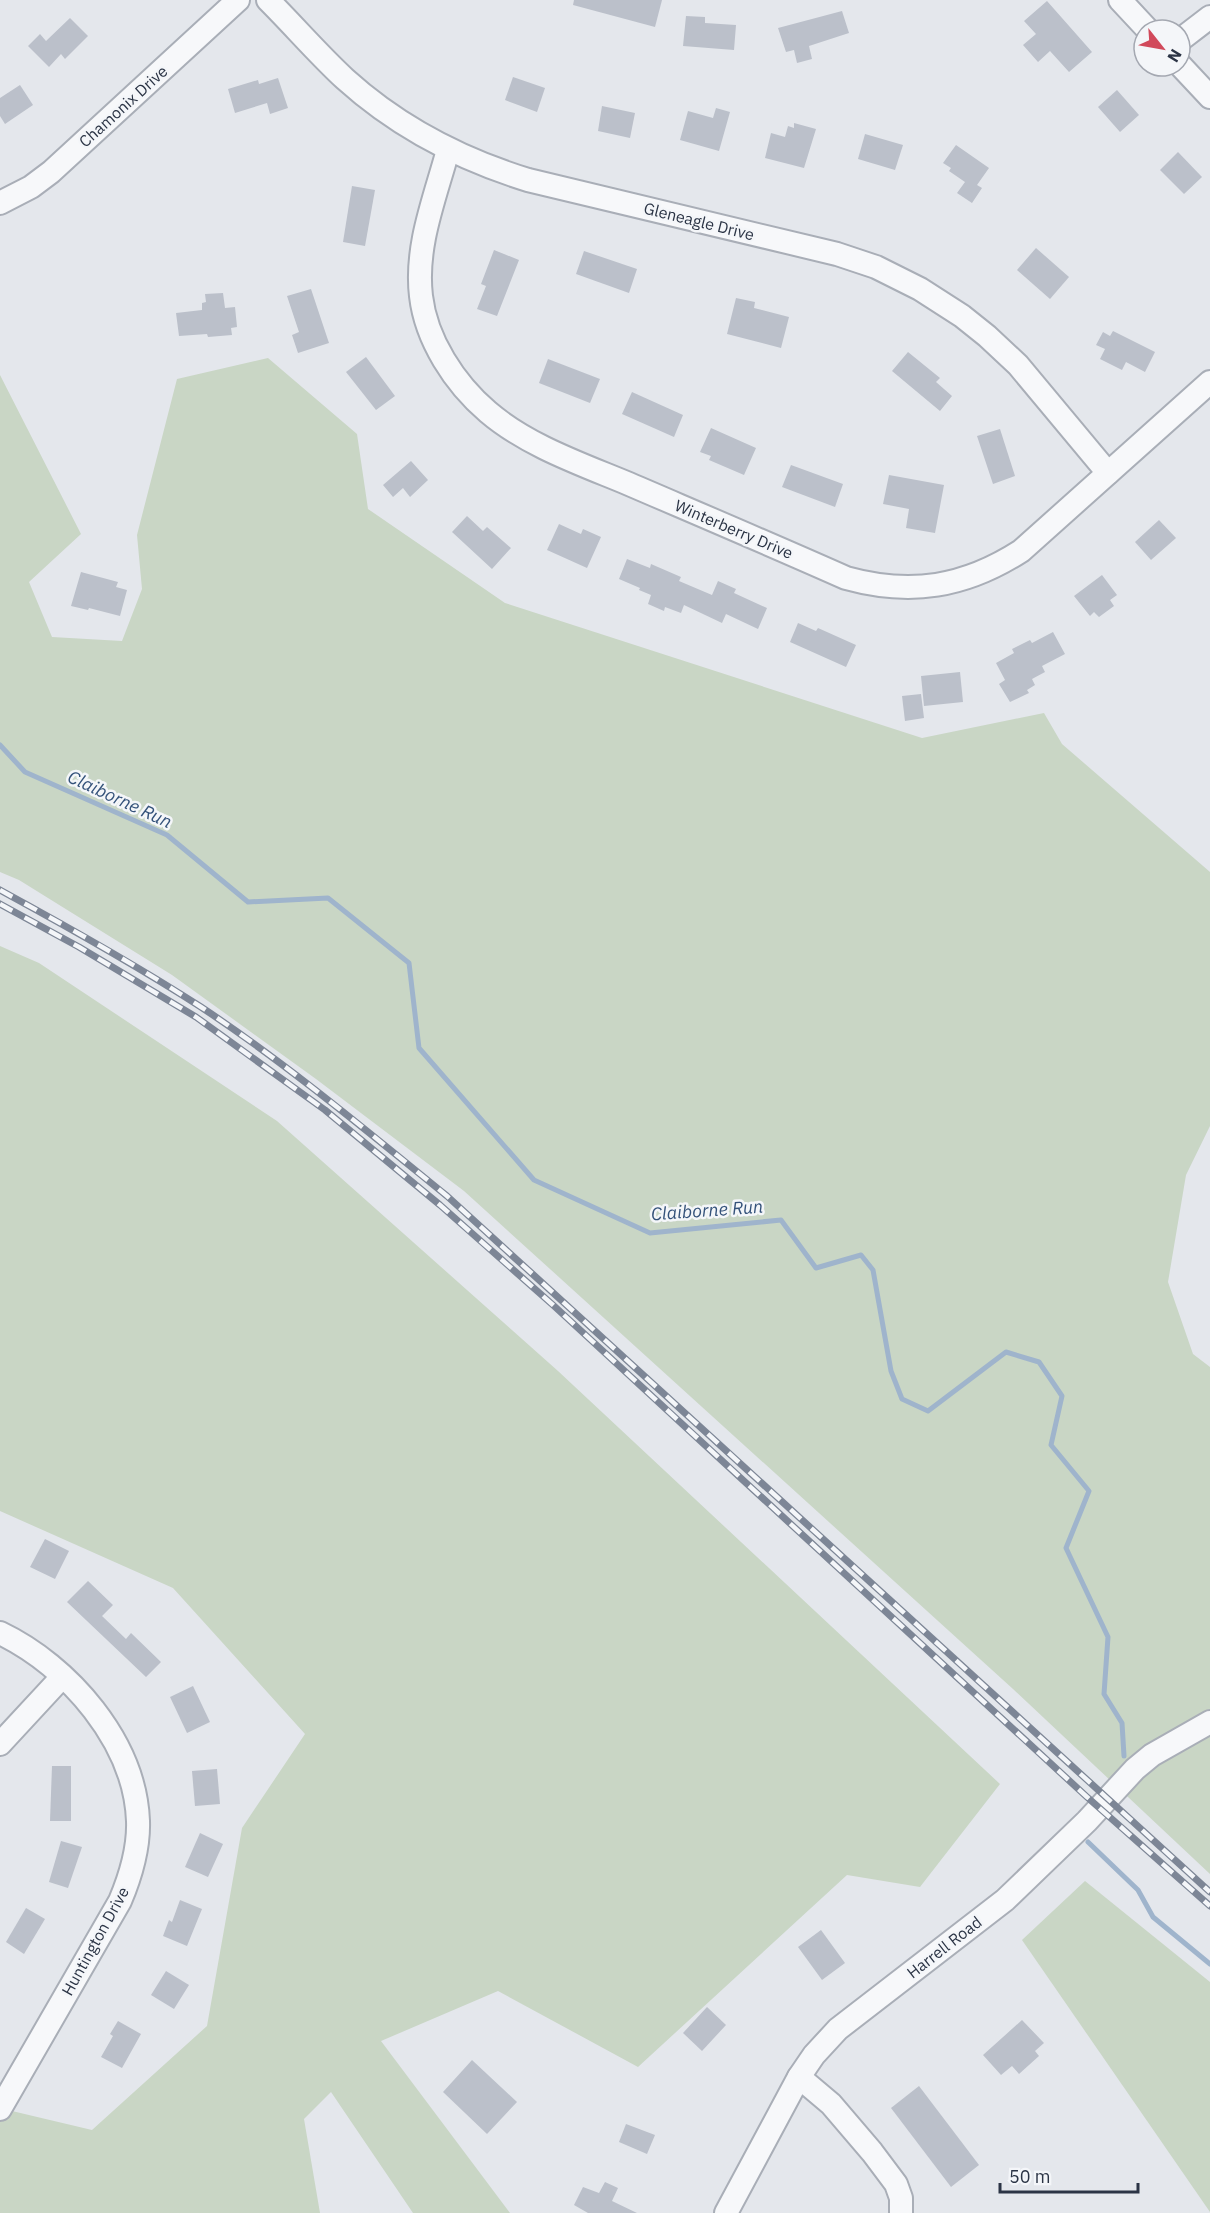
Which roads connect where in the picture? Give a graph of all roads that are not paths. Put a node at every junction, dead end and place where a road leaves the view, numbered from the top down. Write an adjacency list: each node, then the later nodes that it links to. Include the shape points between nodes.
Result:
1 (238, 0): 10 (street, Chamonix Drive, via 51,172)
2 (268, 0): 9 (street, Gleneagle Drive, via 345,79 380,108)
3 (1120, 0): 5 (street)
4 (1210, 16): 6 (street)
5 (1137, 18)
6 (1192, 30)
7 (1192, 77): 8 (street)
8 (1210, 97)
9 (448, 150): 12 (street, Gleneagle Drive, via 528,180 837,254 876,267 962,316 1018,365); 12 (street, Winterberry Drive, via 421,252 425,319 452,373 471,396 488,413 527,439 846,578 891,587 948,584 1002,563)
10 (0, 203)
11 (1210, 382): 12 (street, Winterberry Drive)
12 (1108, 474)
13 (0, 1633): 14 (street, Huntington Drive, via 34,1653)
14 (62, 1677): 16 (street); 18 (street, Huntington Drive, via 86,1701 121,1753 135,1794 136,1849 120,1901)
15 (1210, 1722): 17 (street, Harrell Road, via 1135,1769 1005,1900 838,2029)
16 (0, 1744)
17 (799, 2077): 19 (street, Harrell Road); 20 (street, via 831,2104 872,2152 896,2184)
18 (0, 2109)
19 (726, 2213)
20 (901, 2213)

